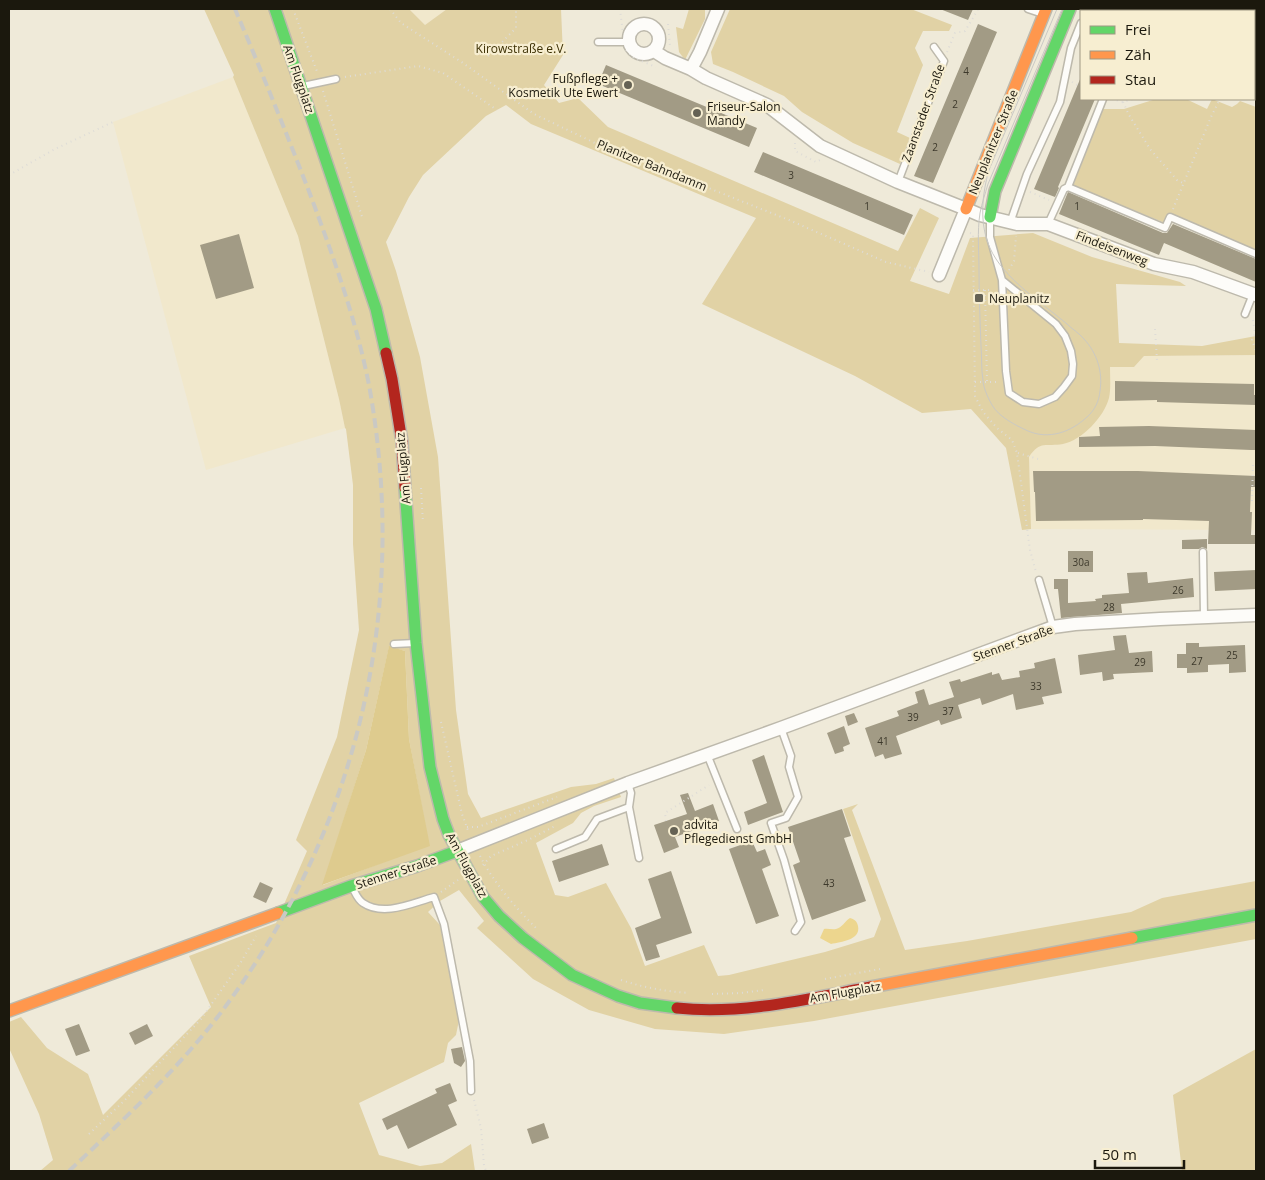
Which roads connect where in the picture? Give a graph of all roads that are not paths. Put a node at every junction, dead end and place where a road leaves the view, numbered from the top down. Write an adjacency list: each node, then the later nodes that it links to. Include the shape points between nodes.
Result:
1 (275, 9): 13 (main road, Am Flugplatz)
2 (718, 9): 11 (street)
3 (1028, 9): 5 (lane)
4 (1070, 9): 18 (main road, Neuplanitzer Straße, via 995,191)
5 (1045, 12): 17 (main road, Neuplanitzer Straße)
6 (1080, 26): 19 (lane, via 1071,48 1060,102 1021,188)
7 (598, 42): 8 (lane)
8 (629, 42): 10 (street, via 639,54); 10 (street, via 633,28 646,24 658,33 659,42)
9 (934, 47): 15 (lane, Zaanstader Straße, via 944,61)
10 (654, 51): 11 (street)
11 (691, 69): 15 (street, via 767,104 820,146)
12 (336, 78): 13 (lane)
13 (302, 87): 31 (main road, Am Flugplatz, via 376,309 392,379 402,442)
14 (1103, 100): 16 (lane)
15 (898, 182): 17 (street)
16 (1068, 187): 20 (lane); 21 (lane, via 1166,228 1170,217)
17 (966, 209): 18 (street, Findeisenweg); 22 (street, Neuplanitzer Straße)
18 (990, 217): 19 (street, Findeisenweg); 23 (lane, via 990,237)
19 (1013, 224): 20 (street, Findeisenweg)
20 (1048, 224): 24 (street, Findeisenweg, via 1154,264 1193,272)
21 (1256, 254)
22 (939, 275)
23 (1002, 280): 23 (lane, via 1056,324 1072,352 1072,376 1055,397 1039,404 1023,402 1009,393)
24 (1255, 295): 25 (lane)
25 (1244, 314)
26 (1202, 552): 29 (lane)
27 (1039, 580): 30 (lane)
28 (1256, 615): 29 (street, Stenner Straße)
29 (1204, 617): 30 (street, Stenner Straße)
30 (1053, 627): 33 (street, Stenner Straße)
31 (416, 643): 32 (lane); 39 (main road, Am Flugplatz, via 430,767 443,819)
32 (394, 644)
33 (781, 728): 34 (street, Stenner Straße); 43 (lane, via 791,756 789,768 798,797 786,818 771,823 800,922)
34 (707, 754): 35 (street, Stenner Straße); 37 (lane)
35 (628, 782): 36 (lane, via 631,793); 39 (street, Stenner Straße)
36 (629, 807): 38 (lane, via 597,819 585,837); 40 (lane)
37 (736, 829)
38 (556, 848)
39 (457, 851): 41 (main road, Stenner Straße); 42 (main road, Am Flugplatz, via 499,916 572,975 640,1003 682,1009 722,1010 785,1003)
40 (639, 858)
41 (351, 886): 44 (main road, Stenner Straße); 45 (lane, via 362,902 379,910 434,897 444,924 470,1060)
42 (1256, 915)
43 (795, 931)
44 (9, 1011)
45 (471, 1091)

